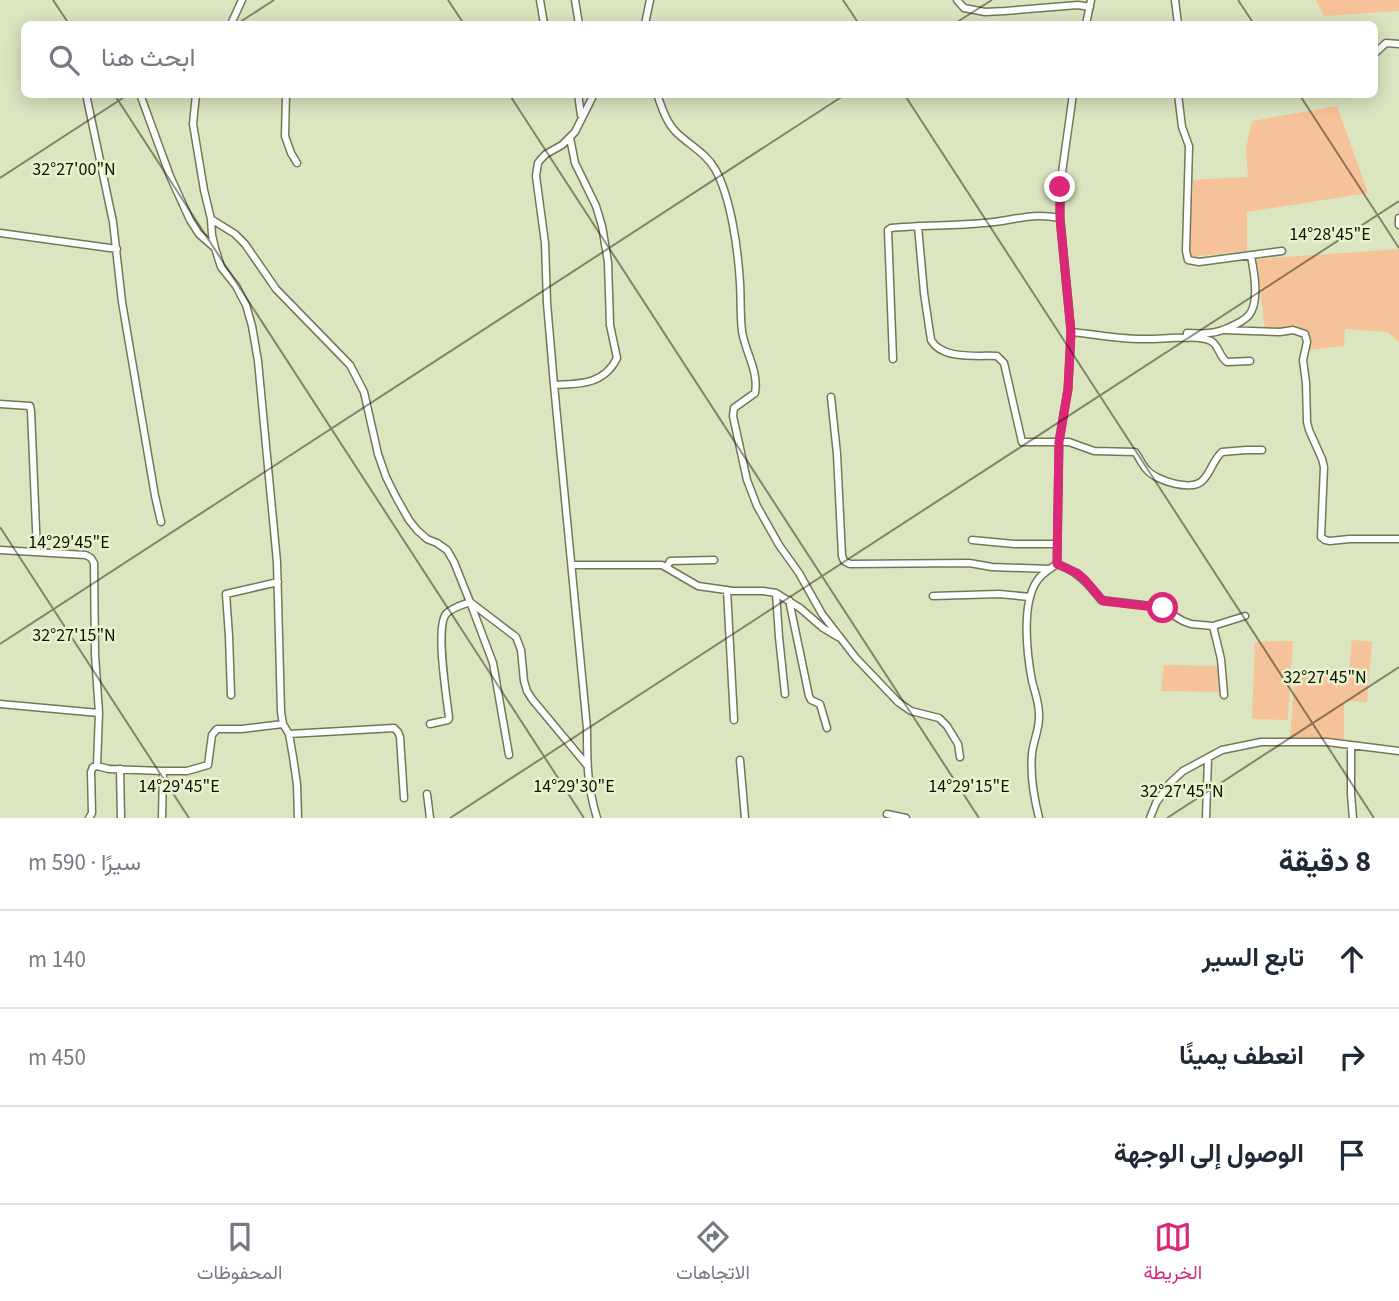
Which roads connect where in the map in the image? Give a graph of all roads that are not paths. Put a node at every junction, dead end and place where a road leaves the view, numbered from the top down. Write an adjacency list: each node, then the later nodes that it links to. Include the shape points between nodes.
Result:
1 (242, 0): 8 (street)
2 (540, 0): 9 (street)
3 (575, 0): 10 (street)
4 (650, 0): 11 (street)
5 (957, 0): 7 (street, via 964,8 985,12)
6 (1175, 0): 13 (street)
7 (1091, 4): 12 (street)
8 (232, 21)
9 (544, 21)
10 (578, 21)
11 (646, 21)
12 (1087, 21)
13 (1178, 21)
14 (1399, 44): 15 (street, via 1386,43)
15 (1378, 50)
16 (87, 98): 35 (street)
17 (141, 98): 34 (street, via 190,220)
18 (196, 98): 30 (street, via 193,124)
19 (287, 98): 27 (street, via 285,136)
20 (579, 98): 25 (street)
21 (591, 98): 25 (street)
22 (659, 98): 68 (street, via 668,122 713,165 724,190 740,280 742,333 757,386 755,393 734,408 733,416 750,491)
23 (1072, 98): 28 (street)
24 (1178, 98): 37 (street, via 1188,146 1186,256 1199,262)
25 (581, 117): 26 (street)
26 (570, 138): 43 (street, via 541,159 536,176); 43 (street, via 579,173 602,226 617,358 587,383)
27 (297, 163)
28 (1060, 218): 32 (street, via 1036,215 989,223); 39 (street)
29 (1399, 218): 31 (street)
30 (211, 219): 34 (street); 65 (street, via 245,244 275,289 350,365 364,392 386,477 396,497 417,530 447,550)
31 (1399, 225)
32 (918, 226): 41 (street, via 888,230); 46 (street, via 934,345 948,354 997,356 1004,363 1022,442)
33 (0, 233): 35 (street)
34 (215, 248): 59 (street, via 242,295 252,326)
35 (117, 249): 48 (street, via 127,336)
36 (1282, 251): 37 (street)
37 (1251, 256): 38 (street, via 1255,296 1250,314)
38 (1224, 330): 40 (street, via 1187,333); 49 (street, via 1305,334 1307,422 1324,467 1321,537 1330,541)
39 (1071, 332): 40 (street); 46 (street)
40 (1187, 338): 42 (street, via 1213,342 1227,362)
41 (893, 359)
42 (1250, 361)
43 (554, 385): 56 (street)
44 (831, 397): 58 (street, via 844,561)
45 (0, 404): 53 (street, via 30,406)
46 (1059, 442): 47 (street, via 1094,451 1135,452 1147,471 1184,485 1202,482 1222,452); 51 (street)
47 (1262, 450)
48 (160, 522)
49 (1399, 538)
50 (972, 540): 51 (street)
51 (1057, 544): 55 (street)
52 (0, 550): 53 (street)
53 (37, 552): 73 (street, via 86,555 94,563)
54 (714, 560): 57 (street, via 670,561)
55 (1057, 564): 58 (street); 67 (street, via 1077,573 1103,601 1159,607 1191,624)
56 (572, 565): 57 (street); 85 (street, via 587,728)
57 (667, 567): 60 (street, via 698,586)
58 (1050, 569): 63 (street, via 1039,578)
59 (278, 582): 70 (street, via 226,594); 75 (street)
60 (727, 590): 61 (street); 74 (street)
61 (776, 593): 64 (street); 69 (street)
62 (933, 596): 63 (street)
63 (1030, 597): 100 (street, via 1026,643 1039,718 1031,771)
64 (789, 600): 68 (street); 77 (street, via 809,696 820,704)
65 (470, 602): 76 (street, via 449,611 442,622 449,718); 81 (street, via 493,663); 85 (street, via 516,637 527,691)
66 (1245, 616): 67 (street)
67 (1213, 626): 71 (street, via 1222,659)
68 (840, 638): 82 (street, via 905,707 939,718 958,744)
69 (785, 694)
70 (231, 695)
71 (1224, 695)
72 (0, 704): 73 (street)
73 (99, 713): 86 (street)
74 (734, 720)
75 (283, 724): 78 (street); 88 (street, via 217,729 208,765)
76 (430, 724)
77 (827, 728)
78 (289, 734): 90 (street, via 394,728 400,737); 95 (street)
79 (1351, 745): 80 (street); 83 (street, via 1261,742 1222,750); 103 (street)
80 (1399, 751)
81 (509, 755)
82 (960, 757)
83 (1208, 758): 101 (street, via 1170,783); 102 (street)
84 (740, 760): 98 (street)
85 (586, 765): 97 (street)
86 (97, 766): 87 (street); 92 (street, via 91,772)
87 (120, 769): 88 (street); 93 (street)
88 (163, 771): 94 (street)
89 (427, 794): 96 (street)
90 (404, 798)
91 (887, 814): 99 (street)
92 (89, 818)
93 (121, 818)
94 (162, 818)
95 (299, 818)
96 (430, 818)
97 (597, 818)
98 (745, 818)
99 (906, 818)
100 (1039, 818)
101 (1150, 818)
102 (1206, 818)
103 (1353, 818)

